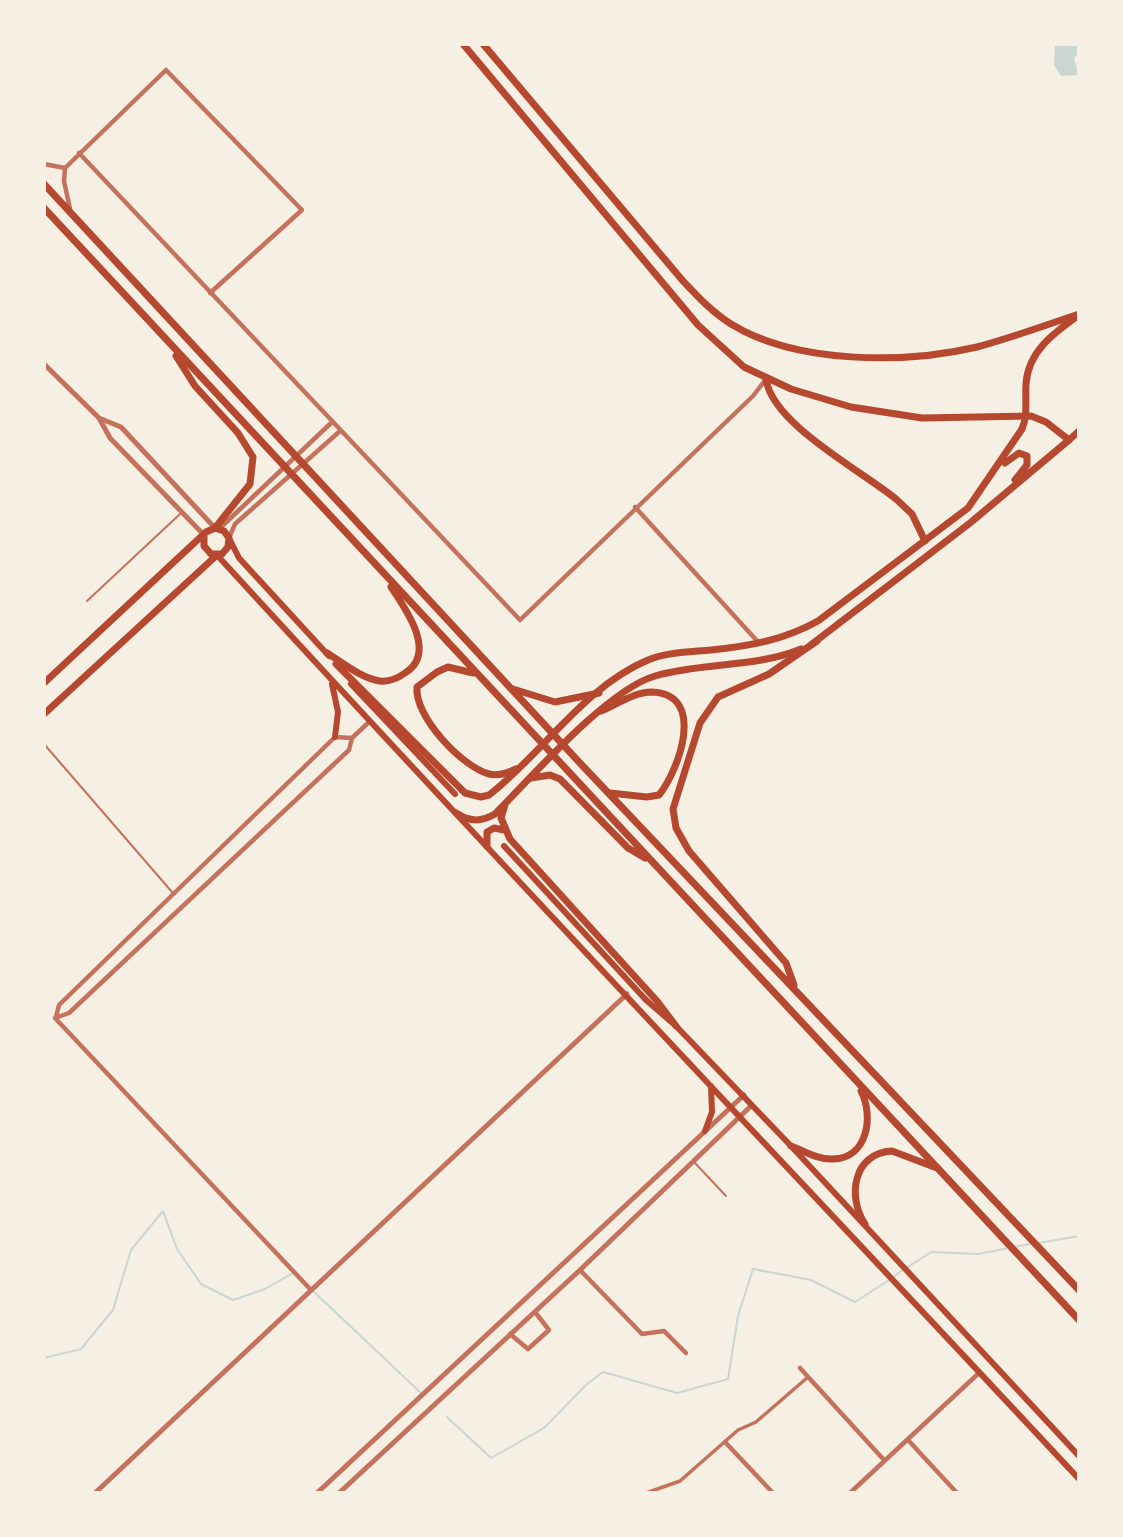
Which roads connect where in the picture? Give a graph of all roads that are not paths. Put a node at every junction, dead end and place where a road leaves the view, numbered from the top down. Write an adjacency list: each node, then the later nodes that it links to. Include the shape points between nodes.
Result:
1 (463, 44): 10 (main road)
2 (483, 44): 9 (main road)
3 (79, 153): 5 (street); 11 (street); 11 (street, via 166,70 302,210)
4 (44, 164): 5 (street)
5 (65, 168): 8 (street)
6 (44, 184): 8 (main road)
7 (44, 208): 13 (main road)
8 (71, 213): 42 (main road)
9 (637, 228): 10 (main road); 12 (main road, via 712,311 733,325 799,351 934,353 977,347)
10 (625, 238): 15 (main road, via 698,325 744,368)
11 (210, 293): 18 (street)
12 (1079, 314): 16 (main road, via 1036,353 1027,376)
13 (171, 346): 26 (main road, via 195,386 238,433 253,457 250,484); 32 (main road)
14 (44, 364): 17 (street)
15 (766, 379): 16 (main road, via 827,400 892,414 939,419); 24 (street); 29 (main road, via 772,397 787,415 905,507)
16 (1026, 416): 21 (main road, via 1046,422); 22 (main road, via 1016,441)
17 (99, 418): 25 (street, via 110,438); 26 (street, via 121,428)
18 (331, 423): 20 (street); 26 (street)
19 (1079, 431): 21 (main road)
20 (339, 432): 24 (street, via 520,620); 28 (street, via 235,524)
21 (1069, 440): 23 (main road)
22 (986, 485): 23 (main road, via 1012,456 1024,454 1026,468); 29 (main road, via 968,508)
23 (999, 499): 35 (main road)
24 (635, 507): 36 (street)
25 (182, 512): 27 (street); 34 (lane)
26 (217, 529): 27 (main road); 28 (main road)
27 (204, 535): 30 (main road, via 204,546); 41 (main road)
28 (229, 538): 30 (main road, via 226,550); 31 (main road)
29 (925, 541): 36 (main road, via 818,621 794,635)
30 (217, 555): 33 (main road); 45 (main road)
31 (253, 573): 33 (main road); 37 (main road)
32 (383, 573): 37 (main road, via 416,630 416,661 410,670 397,679 381,681); 39 (main road)
33 (243, 584): 40 (main road)
34 (87, 601)
35 (817, 641): 44 (main road, via 782,656 652,677 625,691); 64 (main road, via 769,674 718,697 700,723 673,809 676,828 689,851 786,962)
36 (759, 643): 43 (main road, via 658,657)
37 (327, 653): 38 (main road)
38 (336, 664): 50 (main road, via 469,796 489,795); 53 (main road)
39 (477, 675): 50 (main road, via 448,667 437,672 417,687 417,703 474,768 498,775); 59 (main road)
40 (331, 681): 46 (main road); 47 (main road, via 338,712)
41 (44, 683)
42 (509, 688): 43 (main road, via 555,702); 52 (main road)
43 (599, 693): 50 (main road)
44 (601, 712): 51 (main road); 52 (main road, via 640,693 654,692 677,705 686,729 670,781 659,795)
45 (44, 714)
46 (369, 722): 48 (street); 55 (main road)
47 (335, 737): 48 (street); 60 (street)
48 (352, 738): 61 (street, via 349,750)
49 (44, 744): 60 (lane)
50 (516, 769)
51 (531, 778): 54 (main road); 59 (main road, via 550,775 560,779 628,848)
52 (610, 793): 64 (main road)
53 (455, 794)
54 (507, 802): 55 (main road, via 485,820); 56 (main road, via 501,818)
55 (456, 813): 57 (main road)
56 (504, 830): 57 (main road, via 486,832); 67 (main road)
57 (487, 846): 65 (main road)
58 (504, 846): 67 (main road, via 646,1000)
59 (655, 864): 68 (main road)
60 (176, 894): 61 (street); 62 (street)
61 (186, 901): 63 (street)
62 (166, 904): 63 (street); 66 (street, via 59,1005)
63 (175, 912): 66 (street, via 69,1013)
64 (796, 990): 81 (main road)
65 (626, 994): 69 (main road); 82 (street)
66 (55, 1018): 82 (street)
67 (676, 1026): 70 (main road)
68 (855, 1081): 75 (main road, via 869,1119 861,1143 841,1158 826,1159); 77 (main road)
69 (710, 1083): 72 (main road); 74 (main road, via 713,1102)
70 (744, 1095): 71 (main road); 72 (street)
71 (752, 1105): 73 (street); 75 (main road)
72 (732, 1106): 73 (main road); 74 (street)
73 (741, 1115): 76 (street); 87 (main road)
74 (705, 1131): 101 (street)
75 (791, 1146): 79 (main road)
76 (693, 1161): 78 (lane); 80 (street)
77 (941, 1170): 79 (main road, via 903,1153 876,1155 861,1168 854,1187 855,1207); 84 (main road)
78 (726, 1196)
79 (865, 1224): 86 (main road)
80 (580, 1270): 88 (street); 92 (street, via 642,1335 664,1331)
81 (1062, 1271): 83 (main road); 85 (main road)
82 (311, 1290): 102 (street)
83 (1079, 1290)
84 (1056, 1295): 89 (main road); 90 (main road)
85 (1079, 1296)
86 (932, 1297): 87 (main road); 98 (main road)
87 (920, 1308): 94 (main road)
88 (535, 1312): 91 (street); 91 (street, via 549,1330 528,1349)
89 (1079, 1313)
90 (1079, 1320)
91 (510, 1334): 103 (street)
92 (686, 1353)
93 (800, 1368): 95 (street)
94 (980, 1372): 96 (street); 100 (main road)
95 (808, 1377): 97 (street); 99 (street)
96 (908, 1440): 99 (street); 107 (street)
97 (725, 1442): 104 (street, via 680,1481); 105 (street)
98 (1079, 1456)
99 (884, 1460): 106 (street)
100 (1079, 1479)
101 (322, 1492)
102 (95, 1493)
103 (339, 1493)
104 (646, 1493)
105 (773, 1493)
106 (850, 1493)
107 (957, 1493)

